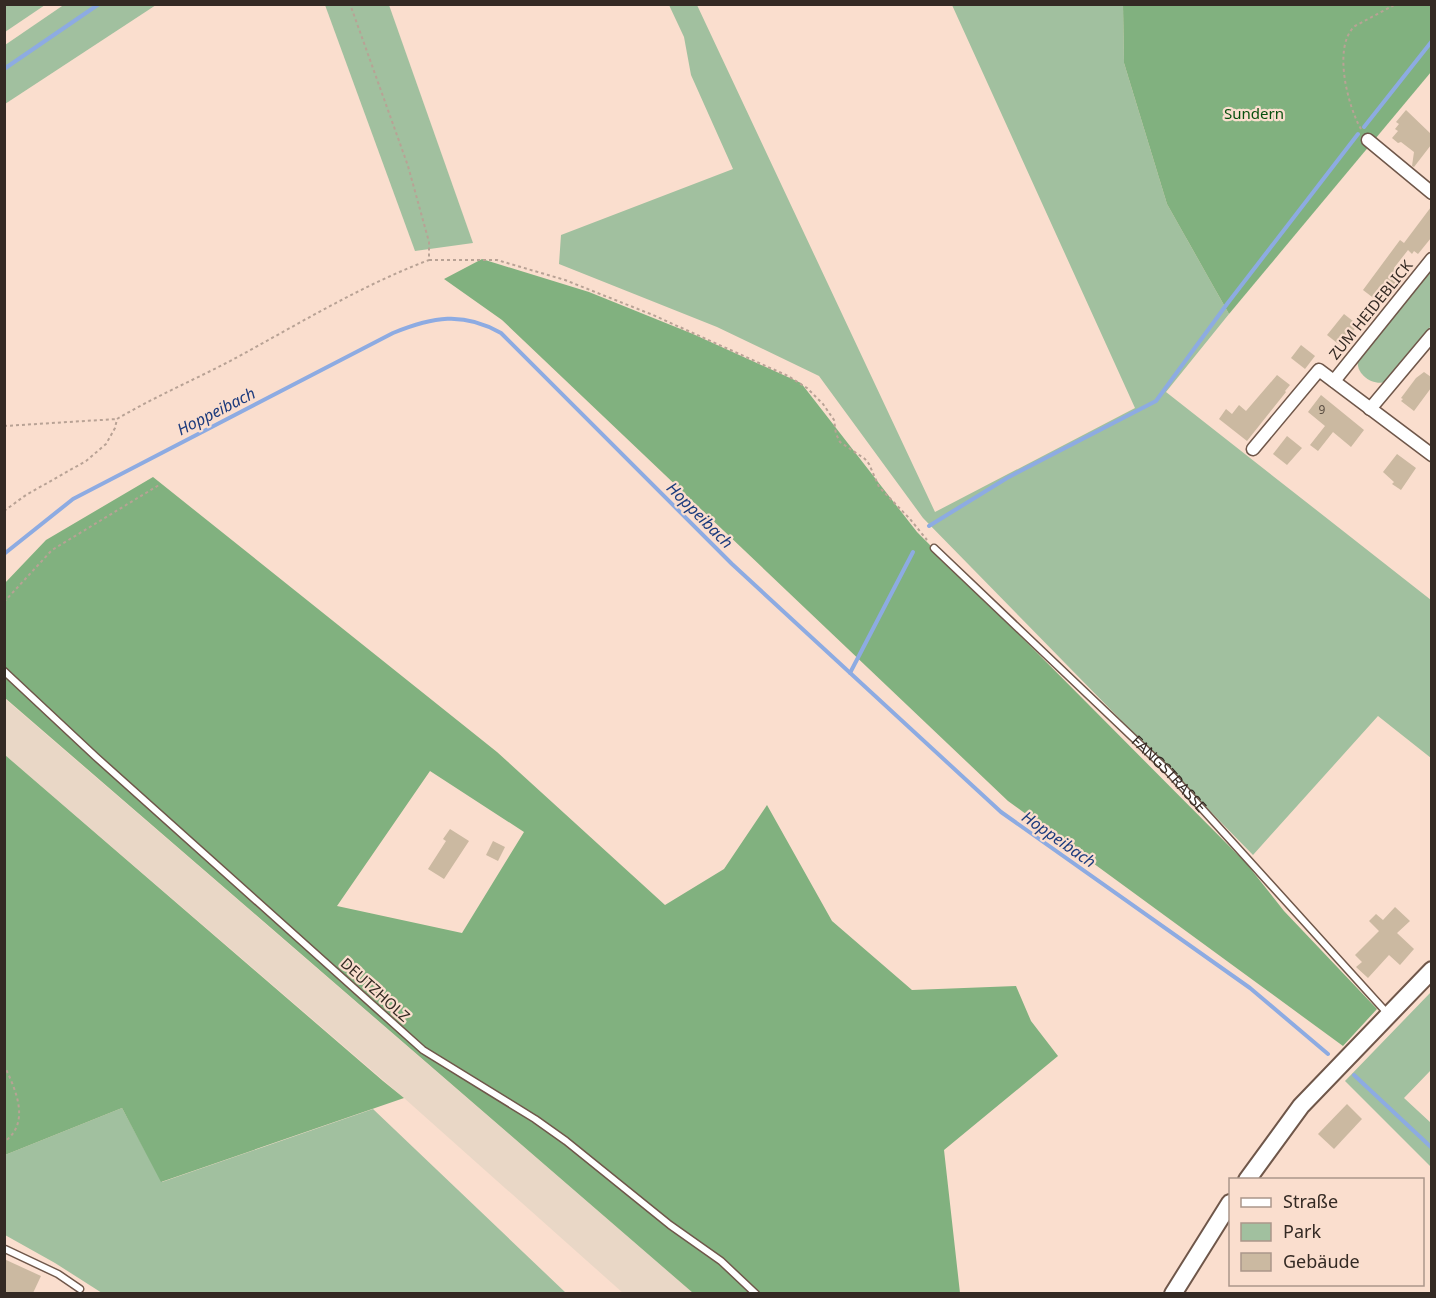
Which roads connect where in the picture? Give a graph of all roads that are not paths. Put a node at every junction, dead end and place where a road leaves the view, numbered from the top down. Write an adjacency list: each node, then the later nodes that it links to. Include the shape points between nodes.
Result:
1 (1368, 140): 2 (street)
2 (1431, 193)
3 (1431, 259): 5 (street, ZUM HEIDEBLICK)
4 (1431, 335): 6 (street)
5 (1334, 381): 6 (street); 7 (street, via 1319,370)
6 (1370, 409): 8 (street)
7 (1253, 450)
8 (1431, 455)
9 (934, 548): 12 (lane, FANGSTRASSE, via 1167,770)
10 (4, 671): 17 (lane, DEUTZHOLZ, via 423,1050 566,1141 721,1261)
11 (1431, 970): 12 (main road)
12 (1388, 1014): 13 (main road, via 1301,1106)
13 (1248, 1178)
14 (1229, 1205): 18 (main road)
15 (5, 1248): 16 (lane)
16 (80, 1289)
17 (756, 1293)
18 (1173, 1293)

